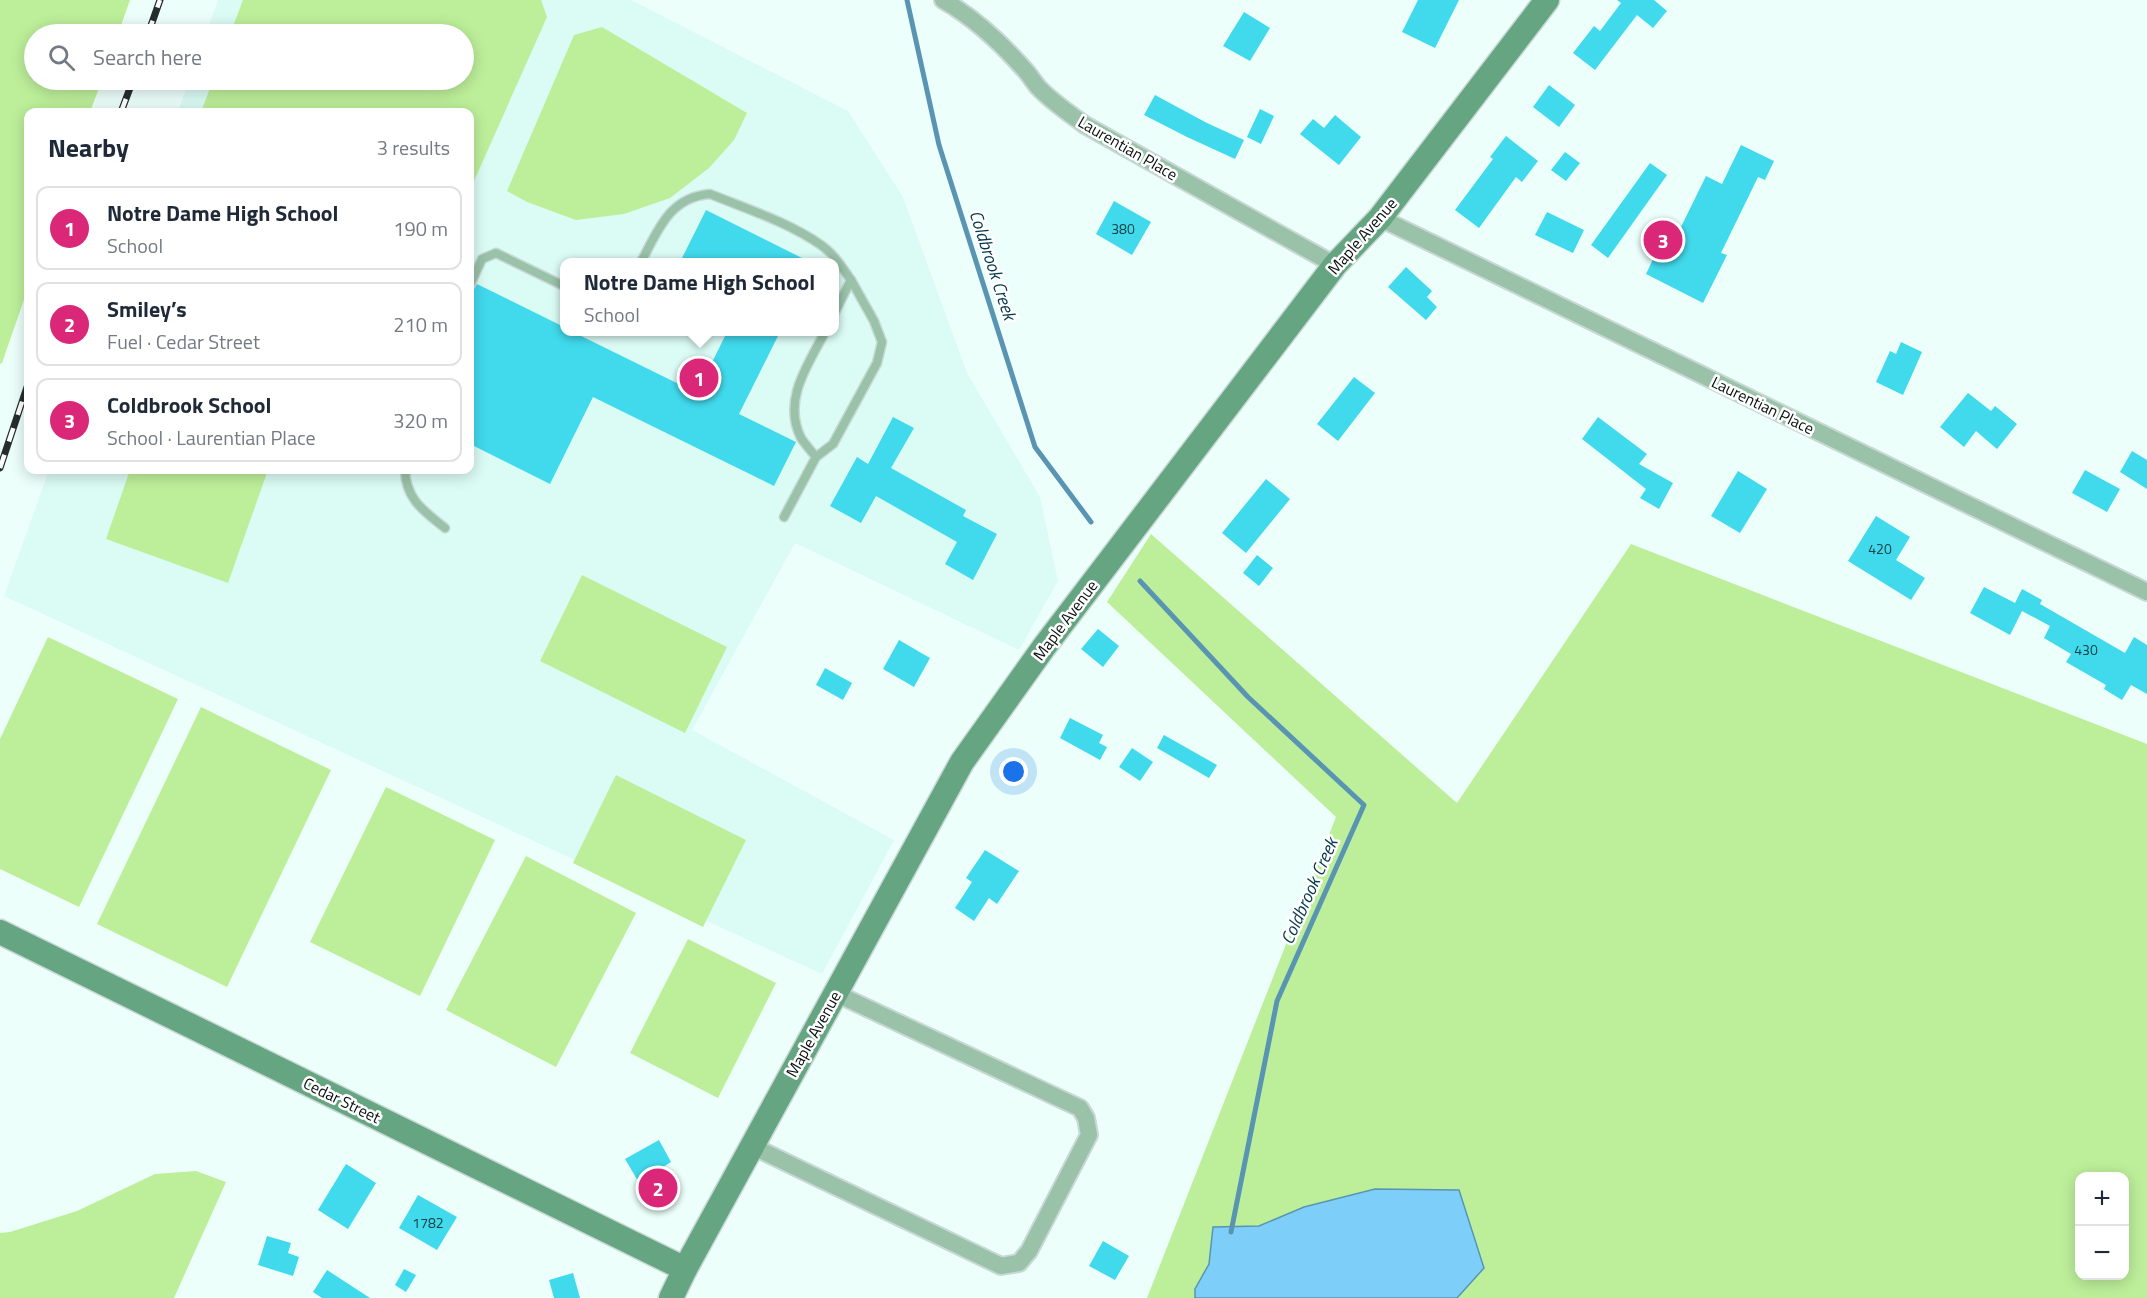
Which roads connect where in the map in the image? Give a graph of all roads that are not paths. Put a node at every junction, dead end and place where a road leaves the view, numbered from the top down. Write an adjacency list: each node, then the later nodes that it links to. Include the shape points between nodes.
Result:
1 (943, 0): 7 (street, Laurentian Place, via 973,21 1025,69 1053,102 1085,126)
2 (1547, 0): 3 (main road, Maple Avenue)
3 (1380, 218): 7 (main road, Maple Avenue); 17 (street, Laurentian Place)
4 (643, 258): 5 (lane, via 666,217 682,201 710,194 799,232)
5 (835, 258)
6 (839, 262): 9 (lane)
7 (1335, 265): 19 (main road, Maple Avenue, via 1044,647 962,762)
8 (474, 277): 10 (lane, via 482,260 496,253)
9 (851, 280): 11 (lane); 13 (lane, via 882,342 877,363 832,444)
10 (560, 284)
11 (839, 304)
12 (823, 336): 13 (lane, via 796,389 794,417 802,439)
13 (816, 457): 15 (lane)
14 (405, 474): 16 (lane, via 405,483 418,506)
15 (784, 517)
16 (445, 528)
17 (2147, 592)
18 (0, 932): 21 (main road, Cedar Street)
19 (835, 993): 20 (main road, Maple Avenue); 20 (street, via 1080,1108 1089,1135 1029,1251 1019,1263 1001,1266)
20 (752, 1146): 21 (main road, Maple Avenue)
21 (685, 1269): 22 (main road, Maple Avenue)
22 (671, 1298)

